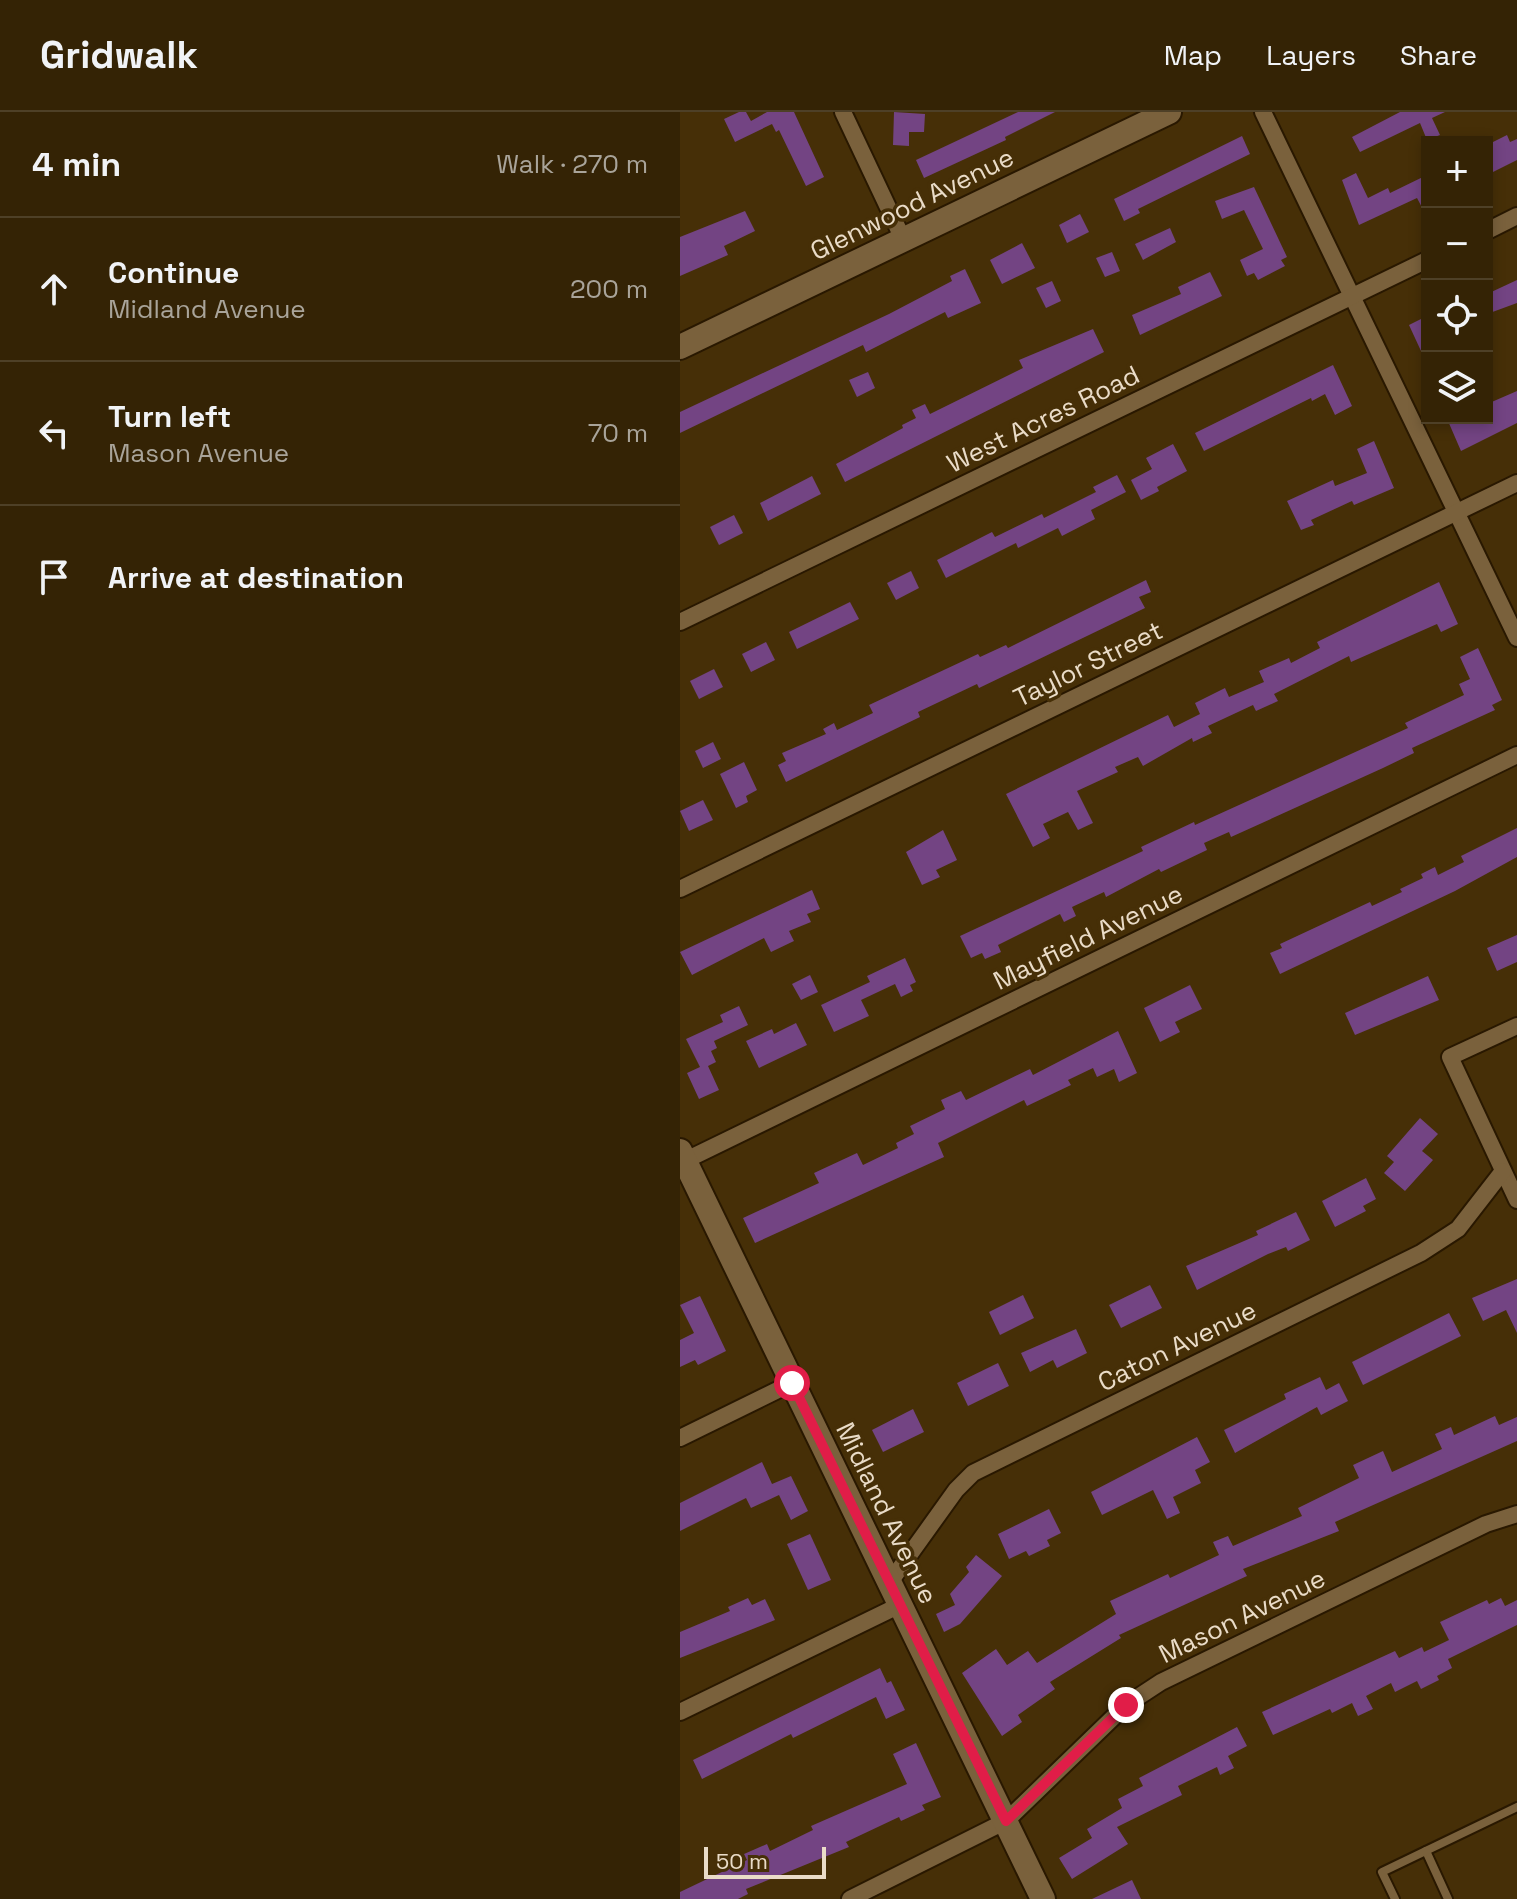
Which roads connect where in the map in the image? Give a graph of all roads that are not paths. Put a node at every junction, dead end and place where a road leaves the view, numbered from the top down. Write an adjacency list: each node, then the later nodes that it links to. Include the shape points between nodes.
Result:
1 (1169, 112): 6 (main road, Glenwood Avenue)
2 (1263, 112): 8 (street)
3 (848, 116): 6 (street)
4 (1517, 216): 5 (street)
5 (1493, 228)
6 (903, 239): 9 (main road, Glenwood Avenue)
7 (1421, 263): 8 (street, West Acres Road)
8 (1352, 296): 11 (street); 12 (street, West Acres Road)
9 (680, 347)
10 (1517, 483): 11 (street, Taylor Street)
11 (1456, 513): 13 (street); 15 (street, Taylor Street)
12 (680, 622)
13 (1517, 638)
14 (1517, 755): 17 (street, Mayfield Avenue)
15 (680, 889)
16 (1517, 1026): 18 (street, via 1450,1057)
17 (681, 1158): 20 (main road, Midland Avenue)
18 (1503, 1171): 19 (street); 23 (street, Caton Avenue, via 1458,1229 1421,1253 973,1473)
19 (1517, 1200)
20 (792, 1383): 21 (street); 23 (main road, Midland Avenue)
21 (680, 1438)
22 (1517, 1514): 27 (street, Mason Avenue, via 1486,1524 1161,1682 1126,1705)
23 (890, 1582): 24 (main road, Midland Avenue)
24 (900, 1605): 25 (street); 27 (main road, Midland Avenue)
25 (680, 1712)
26 (1517, 1807): 28 (lane)
27 (1006, 1821): 29 (street, Mason Avenue); 30 (main road, Midland Avenue)
28 (1426, 1851): 31 (lane, via 1382,1872); 32 (lane)
29 (850, 1899)
30 (1043, 1899)
31 (1395, 1899)
32 (1448, 1899)

